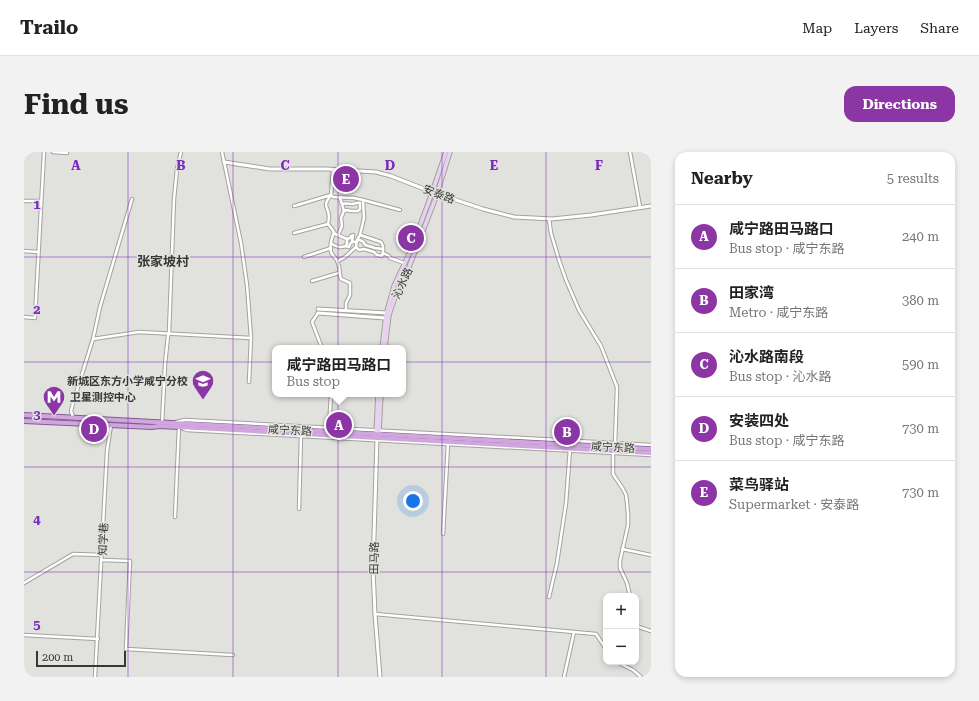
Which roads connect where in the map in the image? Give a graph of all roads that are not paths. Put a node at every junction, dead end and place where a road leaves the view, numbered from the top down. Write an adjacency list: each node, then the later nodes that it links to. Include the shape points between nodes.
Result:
1 (44, 152): 17 (street)
2 (53, 152): 3 (street)
3 (67, 152)
4 (181, 152): 50 (street, via 174,199)
5 (222, 152): 9 (street)
6 (446, 152): 11 (main road, 沁水路)
7 (450, 152): 11 (main road, 沁水路)
8 (630, 152): 21 (street)
9 (225, 162): 10 (street, 安泰路, via 270,168); 51 (street, via 248,286)
10 (333, 170): 11 (street, 安泰路, via 376,172); 12 (street)
11 (434, 192): 24 (street, 安泰路, via 514,217); 41 (main road, 沁水路); 55 (main road, 沁水路, via 409,267 398,288 389,315)
12 (331, 195): 13 (street); 19 (street); 25 (street, via 326,201)
13 (340, 198): 16 (street); 18 (street)
14 (132, 199): 52 (street)
15 (24, 200): 17 (street)
16 (363, 200): 22 (street); 28 (street, via 364,218)
17 (41, 201): 38 (street)
18 (342, 204): 23 (street); 23 (street, via 360,203 360,210)
19 (294, 206)
20 (651, 206): 21 (street, 安泰路)
21 (640, 207): 24 (street, 安泰路)
22 (400, 210)
23 (344, 211): 29 (street)
24 (549, 219): 73 (street, via 566,280 579,310 601,346 617,387)
25 (328, 224): 26 (street); 27 (street)
26 (334, 232): 29 (street); 32 (street)
27 (294, 233)
28 (360, 234): 31 (street); 37 (street, via 382,242)
29 (338, 236): 30 (street)
30 (347, 239): 31 (street, via 353,235 352,241); 33 (street)
31 (355, 241): 33 (street); 34 (street); 35 (street, via 364,242)
32 (331, 246): 33 (street); 39 (street); 40 (street, via 331,253)
33 (346, 246)
34 (356, 247): 35 (street, via 359,250); 40 (street)
35 (364, 247): 37 (street); 37 (street, via 377,256 382,256)
36 (24, 251): 38 (street)
37 (383, 251): 41 (street, via 390,258)
38 (38, 252): 48 (street, via 35,318)
39 (304, 257)
40 (338, 261): 42 (street)
41 (404, 263): 46 (main road, 沁水路)
42 (339, 273): 43 (street); 45 (street, via 341,279 350,283)
43 (312, 281)
44 (318, 311): 45 (street); 47 (street); 53 (street, via 312,322)
45 (346, 311): 46 (street); 47 (street)
46 (386, 313): 49 (main road, 沁水路)
47 (346, 315): 49 (street)
48 (24, 317)
49 (386, 318): 54 (main road, 沁水路)
50 (169, 333): 51 (street); 52 (street, via 139,332); 62 (street)
51 (251, 338): 56 (street)
52 (93, 339): 60 (street, via 73,403)
53 (321, 345)
54 (383, 345)
55 (384, 345)
56 (249, 382)
57 (331, 397): 66 (street)
58 (380, 397): 68 (main road)
59 (24, 415): 60 (main road, 咸宁东路)
60 (73, 418): 62 (main road, 咸宁东路)
61 (24, 421): 64 (main road, 咸宁东路)
62 (162, 423): 63 (main road, 咸宁东路)
63 (169, 423): 66 (street, via 185,420); 68 (main road, 咸宁东路)
64 (111, 425): 65 (main road, 咸宁东路); 81 (street, 知学巷, via 107,451)
65 (180, 427): 68 (main road, 咸宁东路); 69 (street, via 187,430); 78 (street)
66 (329, 428): 68 (street)
67 (404, 432): 68 (street); 70 (main road); 73 (street)
68 (377, 435): 69 (street); 70 (main road, 咸宁东路); 71 (street); 75 (main road, 咸宁东路); 87 (street, 田马路)
69 (301, 436): 77 (street)
70 (413, 437): 73 (main road, 咸宁东路)
71 (448, 444): 75 (street); 79 (street)
72 (651, 445): 73 (street)
73 (614, 449): 74 (main road, 咸宁东路); 75 (main road, 咸宁东路); 76 (main road, 咸宁东路); 80 (street, via 613,474 626,495 628,514)
74 (651, 449)
75 (570, 450): 86 (street, via 566,503)
76 (651, 454)
77 (299, 509)
78 (175, 517)
79 (443, 534)
80 (622, 549): 82 (street); 85 (street, via 620,568)
81 (102, 555): 83 (street, 知学巷); 84 (street, via 73,554)
82 (651, 555)
83 (102, 560): 92 (street, 知学巷); 94 (street, via 130,561 126,649)
84 (24, 583)
85 (629, 593)
86 (549, 596)
87 (375, 614): 90 (street); 97 (street, 田马路)
88 (639, 627): 89 (street)
89 (651, 631)
90 (574, 632): 93 (street, via 596,634); 98 (street)
91 (24, 635): 92 (street)
92 (98, 639): 96 (street, 知学巷)
93 (603, 644)
94 (233, 655)
95 (623, 665): 99 (street)
96 (95, 677)
97 (380, 677)
98 (564, 677)
99 (641, 677)

